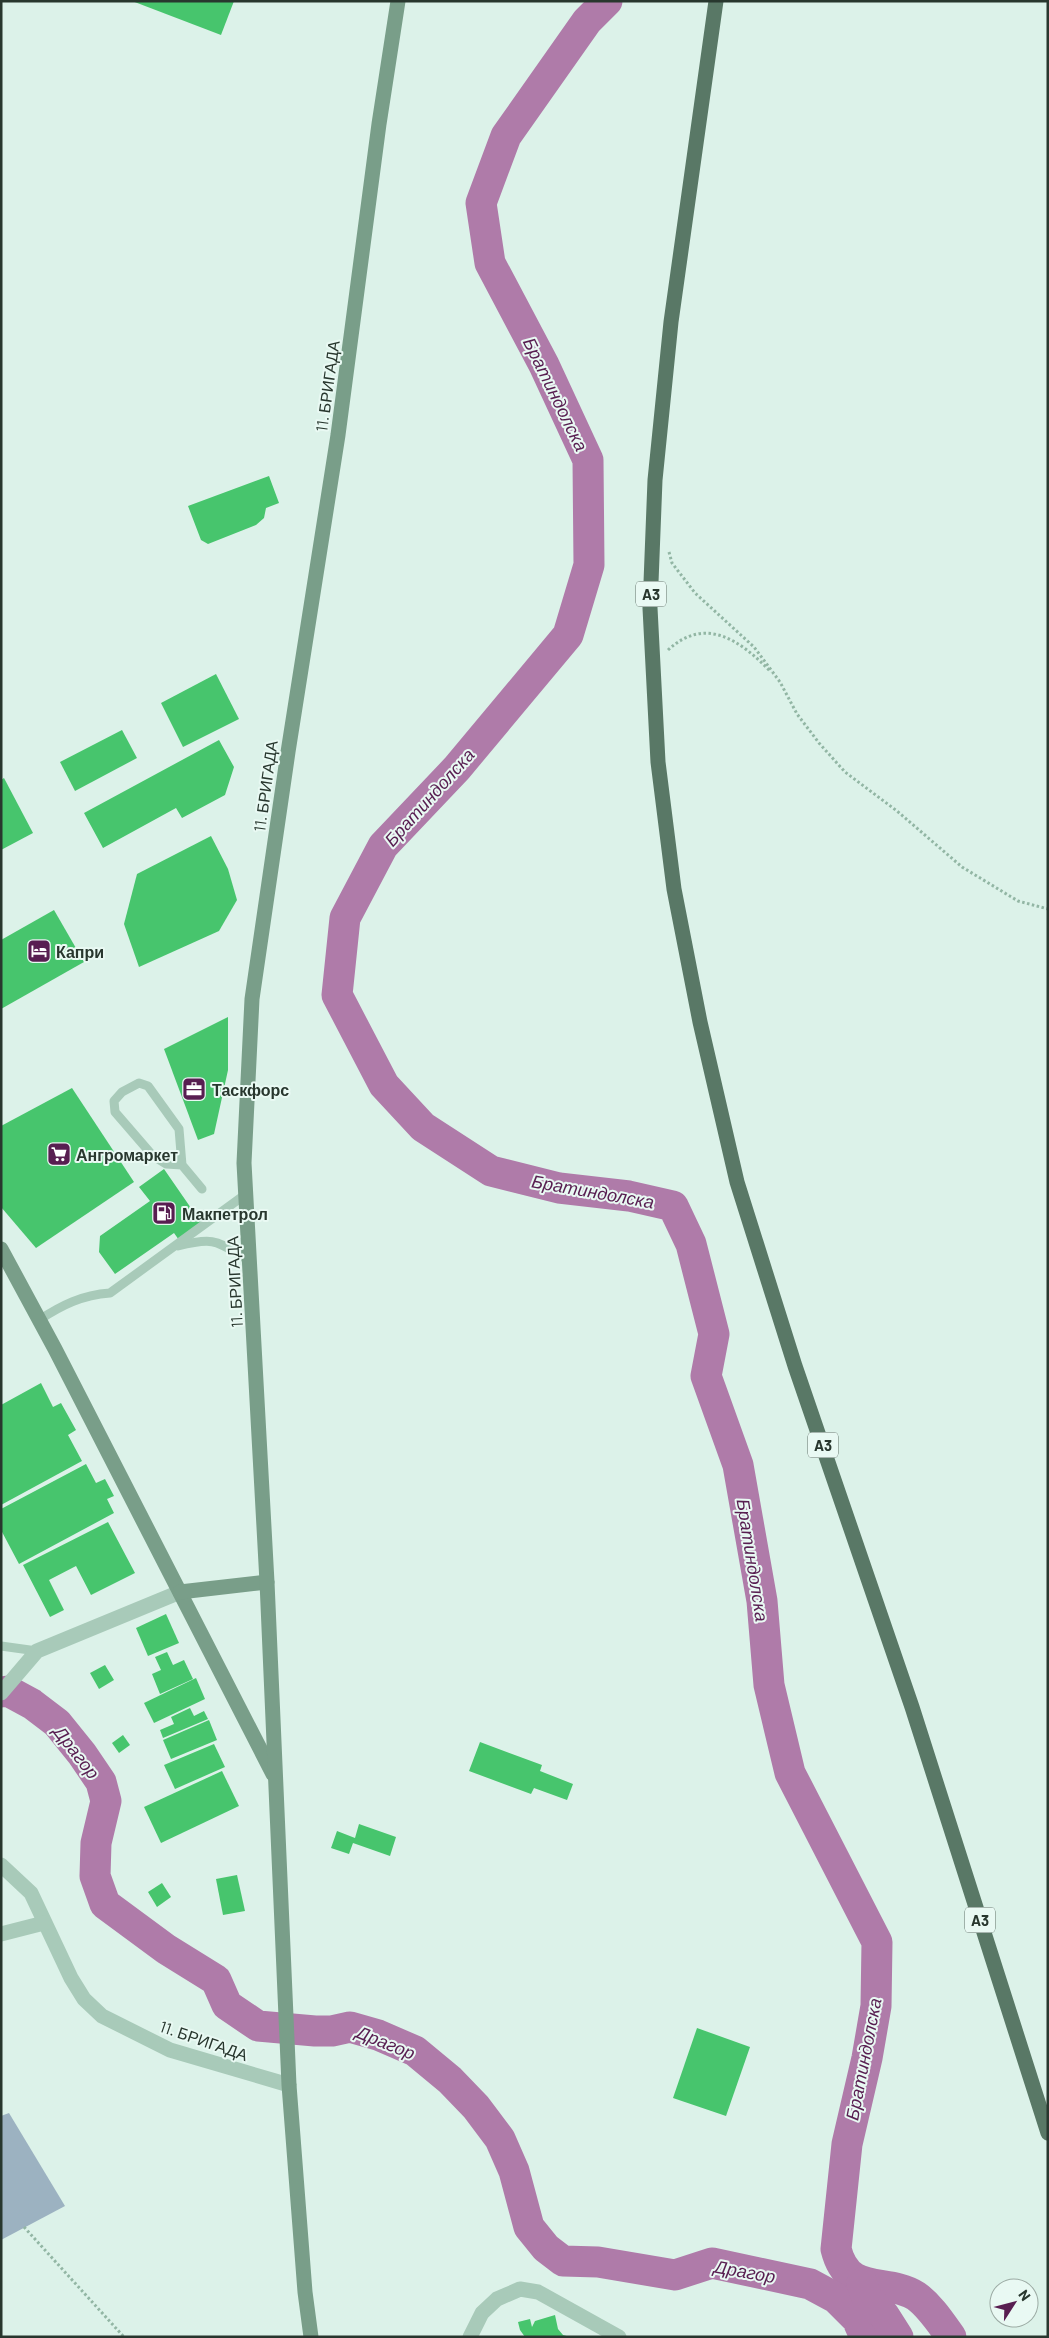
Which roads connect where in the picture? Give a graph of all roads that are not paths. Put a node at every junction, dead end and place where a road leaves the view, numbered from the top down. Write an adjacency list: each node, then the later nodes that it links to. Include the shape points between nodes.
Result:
1 (398, 1): 5 (main road, 11. БРИГАДА, via 338,435 252,999 244,1163)
2 (716, 1): 20 (main road, A3, via 671,322 655,480 650,608 658,762 674,889 700,1022 737,1182 795,1366 912,1707)
3 (182, 1165): 3 (lane, via 179,1129 153,1092 139,1083 122,1092 114,1100 115,1112 153,1156 166,1164); 4 (lane)
4 (202, 1189)
5 (246, 1194): 6 (lane); 8 (main road, 11. БРИГАДА)
6 (172, 1248): 8 (lane, via 202,1240 214,1241); 9 (lane, via 110,1293 68,1301)
7 (1, 1249): 9 (main road, 11. БРИГАДА)
8 (250, 1261): 10 (main road, 11. БРИГАДА)
9 (39, 1320): 11 (main road, 11. БРИГАДА)
10 (267, 1582): 11 (main road); 15 (main road, 11. БРИГАДА)
11 (180, 1592): 13 (street); 15 (main road, 11. БРИГАДА)
12 (1, 1646): 13 (lane)
13 (36, 1652): 14 (street)
14 (1, 1693)
15 (276, 1782): 19 (main road, 11. БРИГАДА)
16 (1, 1865): 17 (street, 11. БРИГАДА, via 31,1893)
17 (44, 1923): 18 (street); 19 (street, 11. БРИГАДА, via 84,1999 102,2016 170,2050)
18 (1, 1934)
19 (289, 2085): 21 (main road, 11. БРИГАДА)
20 (1048, 2133)
21 (311, 2337)
22 (470, 2337): 23 (street, via 482,2313 498,2299 520,2289 538,2292)
23 (619, 2337)

